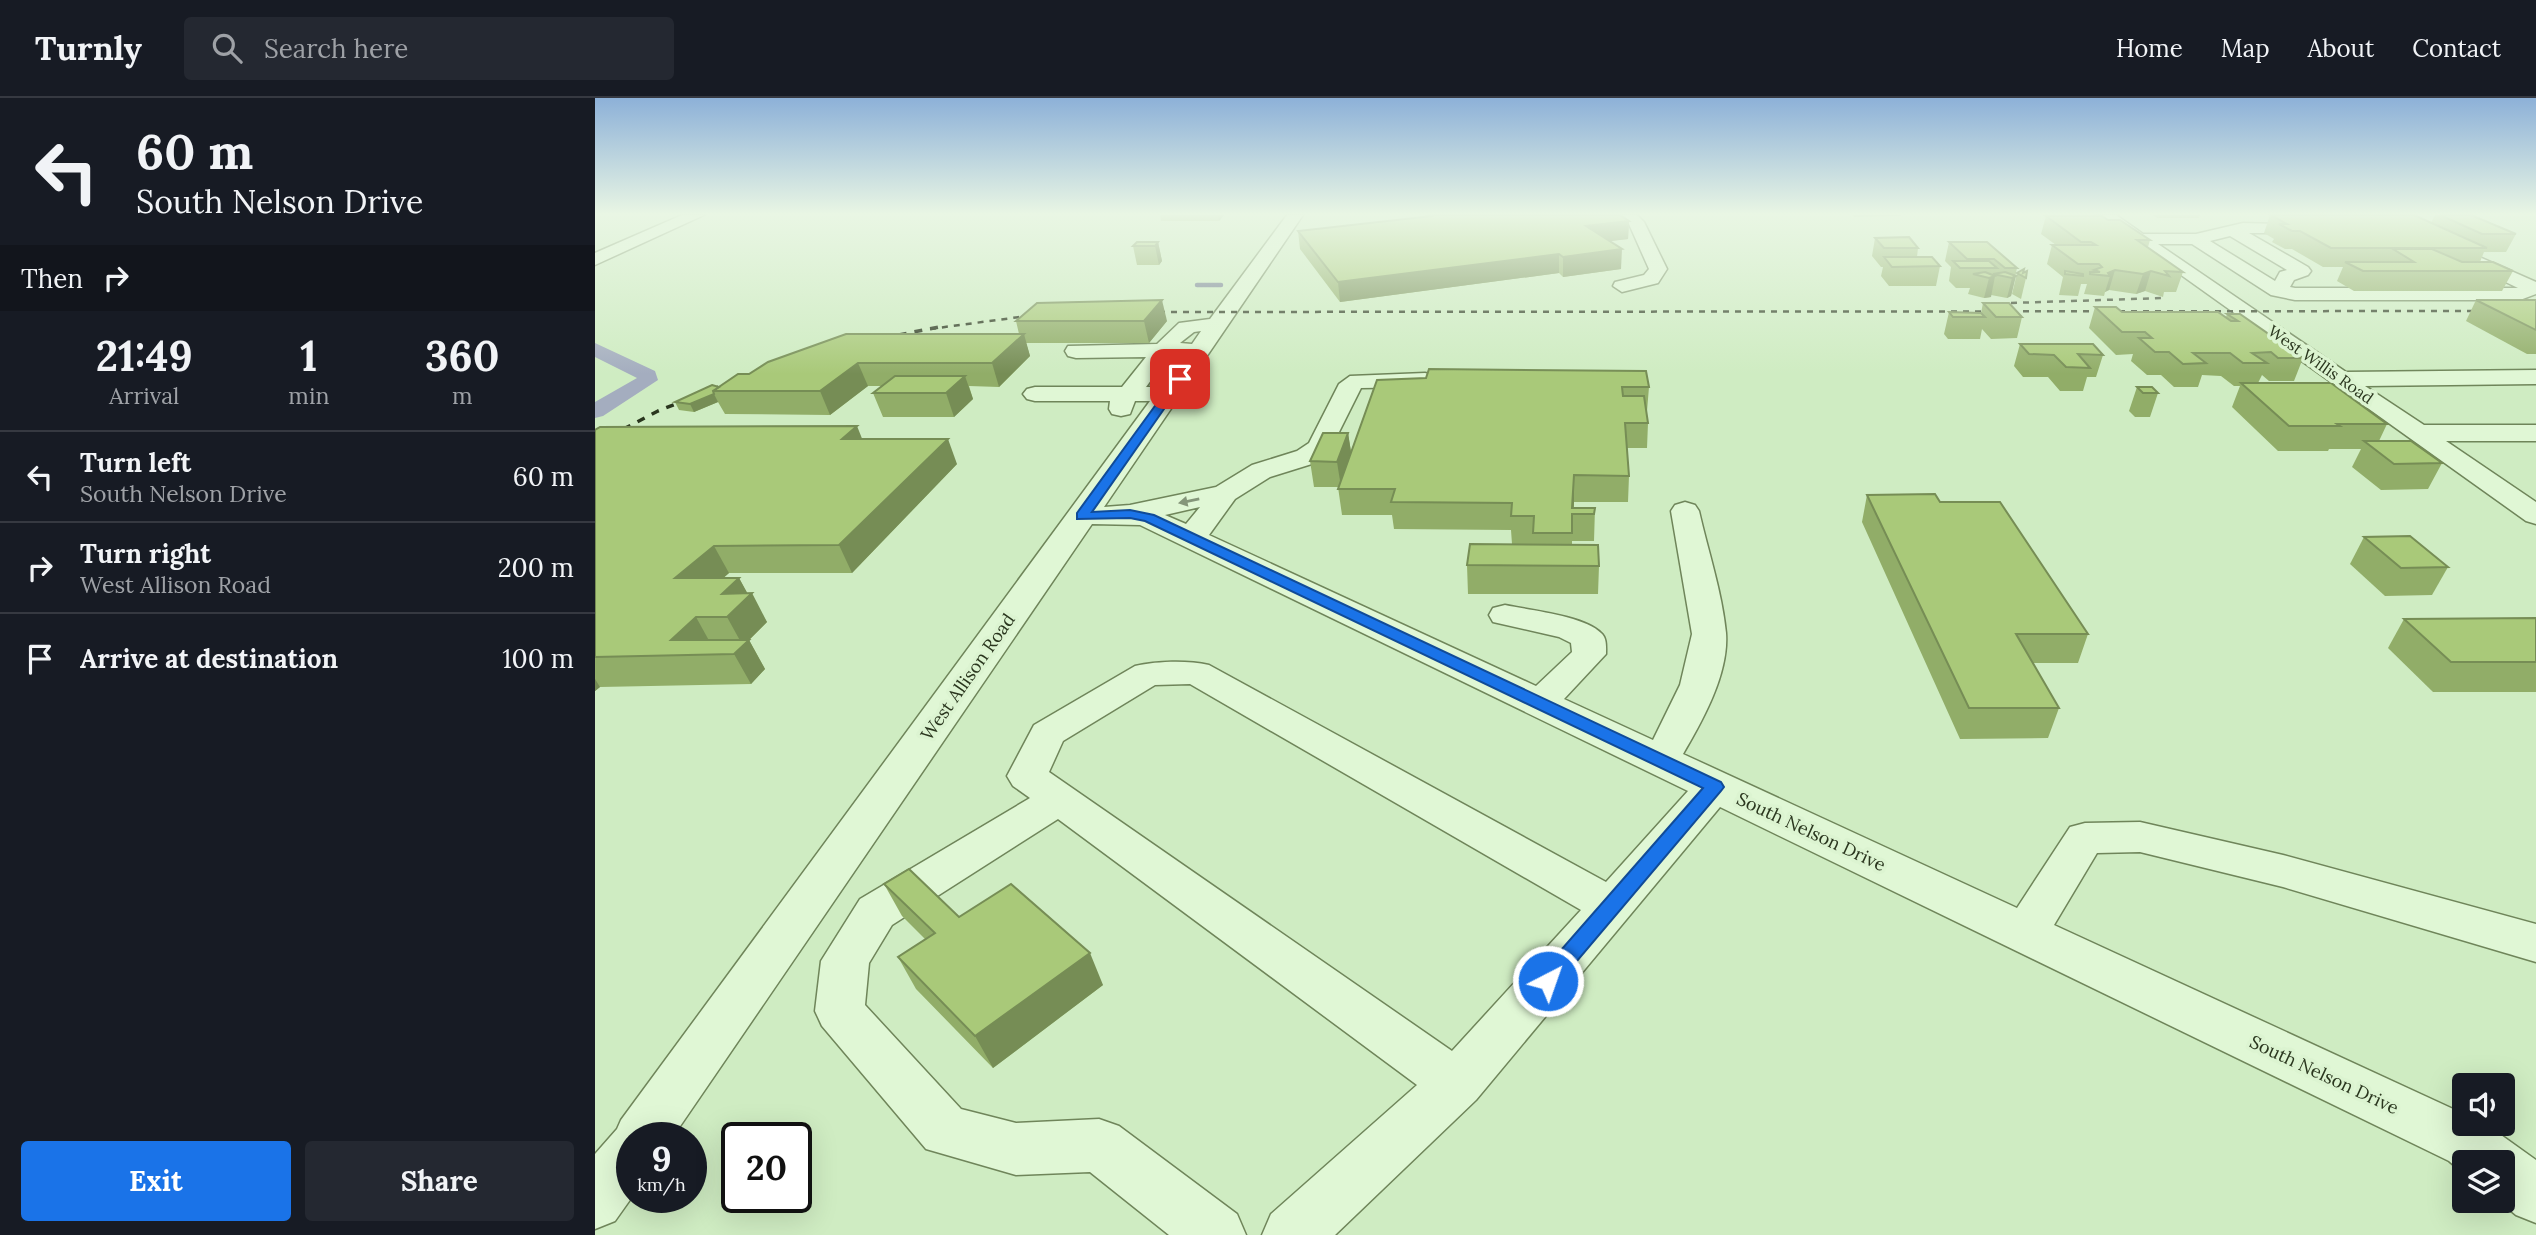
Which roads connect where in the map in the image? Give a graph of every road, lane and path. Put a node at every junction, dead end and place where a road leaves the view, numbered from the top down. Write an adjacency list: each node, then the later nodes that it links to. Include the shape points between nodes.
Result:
1 (1262, 268): 9 (street, West Allison Road)
2 (1658, 268): 7 (street, via 1651,279)
3 (2181, 268): 14 (street, West Willis Road)
4 (2243, 268): 8 (street)
5 (2297, 268): 8 (street, via 2302,271 2287,276)
6 (2492, 268): 8 (street, via 2534,288 2519,294 2295,295)
7 (1622, 286)
8 (2279, 290)
9 (1210, 337): 10 (street); 10 (street, via 1184,327); 17 (street, West Allison Road)
10 (1163, 350): 11 (street); 16 (street)
11 (1076, 351)
12 (2536, 377): 14 (street)
13 (1449, 379): 25 (street, via 1351,384 1319,447 1306,457 1261,471)
14 (2342, 379): 19 (street, West Willis Road)
15 (1035, 394): 16 (street)
16 (1129, 394): 17 (street); 18 (street, via 1121,411 1126,417)
17 (1170, 394): 18 (street, West Allison Road)
18 (1149, 422): 29 (street, West Allison Road)
19 (2419, 433): 20 (street); 22 (street, West Willis Road)
20 (2536, 433)
21 (2536, 452): 22 (street)
22 (2447, 453): 23 (street, West Willis Road)
23 (2491, 483): 24 (street); 27 (street, West Willis Road)
24 (2536, 483)
25 (1225, 493): 28 (street, one-way to 28); 30 (street)
26 (1685, 512): 33 (street, via 1709,634 1708,651 1685,721)
27 (2535, 513)
28 (1130, 514): 29 (street, South Nelson Drive); 30 (street, South Nelson Drive)
29 (1082, 516): 40 (street, West Allison Road)
30 (1191, 538): 32 (street, South Nelson Drive)
31 (1505, 615): 32 (street, via 1570,629 1588,638 1589,654)
32 (1538, 704): 33 (street, South Nelson Drive)
33 (1659, 761): 34 (street, South Nelson Drive)
34 (1715, 787): 36 (street); 37 (street, South Nelson Drive)
35 (1059, 799): 36 (street, via 1027,776 1047,734 1147,674 1197,673); 39 (street); 46 (street, via 876,912 845,961 840,1011 945,1131 1017,1149 1099,1145)
36 (1612, 906): 39 (street)
37 (2025, 933): 38 (street, via 2085,838 2140,837 2296,874); 41 (street, South Nelson Drive)
38 (2536, 943)
39 (1457, 1083): 47 (street)
40 (651, 1122)
41 (2477, 1150)
42 (616, 1172): 45 (street)
43 (2515, 1178): 44 (street)
44 (2536, 1195)
45 (595, 1202)
46 (1216, 1235)
47 (1292, 1235)

